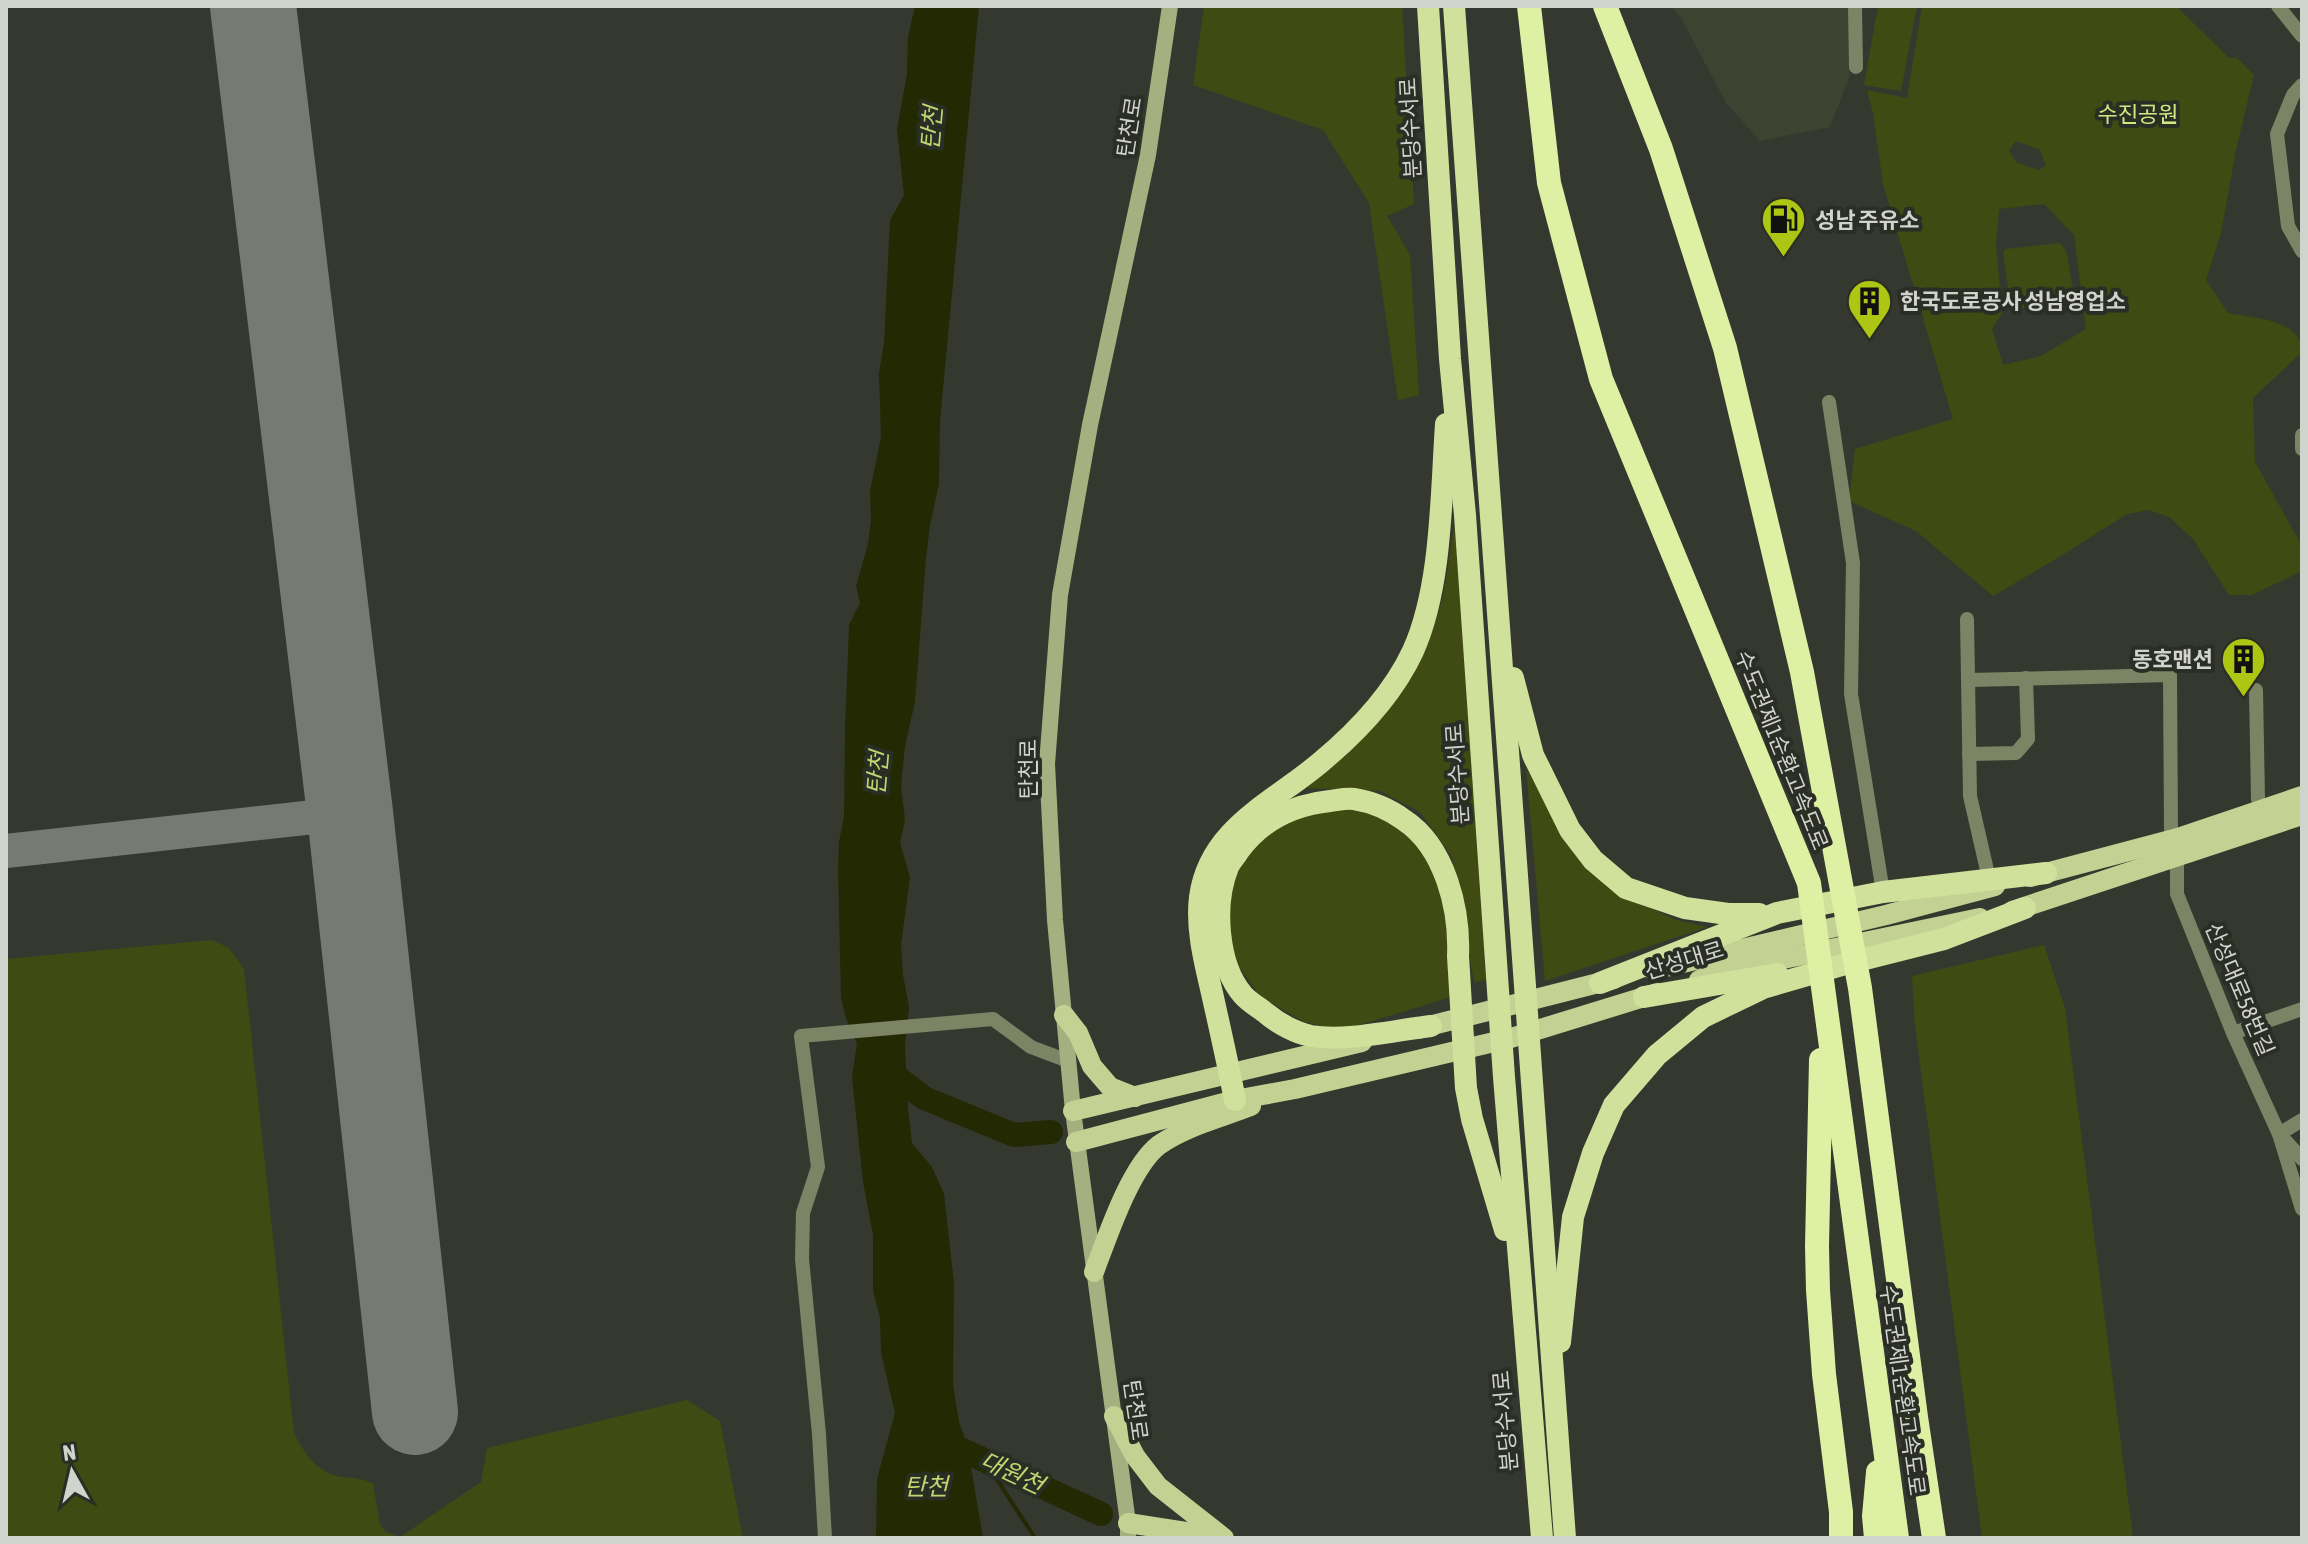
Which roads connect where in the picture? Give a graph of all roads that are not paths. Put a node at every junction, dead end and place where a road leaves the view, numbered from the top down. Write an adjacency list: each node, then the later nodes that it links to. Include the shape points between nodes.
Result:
1 (1170, 6): 41 (main road, 탄천로, via 1148,155 1060,595 1047,764)
2 (1428, 6): 14 (highway, 분당수서로)
3 (1454, 6): 19 (highway)
4 (1529, 6): 38 (highway, 수도권제1순환고속도로, via 1549,183 1601,379 1809,883)
5 (1605, 6): 68 (highway, 수도권제1순환고속도로, via 1661,149 1725,348 1802,672 1860,988)
6 (1855, 6): 9 (street)
7 (2278, 6): 8 (street)
8 (2302, 36)
9 (1856, 67)
10 (2302, 85): 12 (street, via 2277,134)
11 (2302, 212): 12 (street)
12 (2288, 226): 13 (street)
13 (2302, 251)
14 (1450, 359): 45 (highway, via 1431,599 1413,652 1356,731 1228,834 1209,865 1200,897 1200,934); 56 (highway, 분당수서로)
15 (1829, 402): 33 (street, via 1853,563 1851,694)
16 (2302, 435): 17 (street)
17 (2302, 449)
18 (1967, 619): 21 (street)
19 (1499, 624): 35 (highway, via 1533,755 1570,830 1593,860 1626,888 1685,908); 57 (highway)
20 (2026, 678): 21 (street); 23 (street, via 2028,739 2016,753); 28 (street, via 2170,675)
21 (1969, 680): 23 (street)
22 (2256, 690): 26 (street)
23 (1969, 754): 32 (street, via 1970,796)
24 (2302, 784): 26 (main road)
25 (2302, 796): 31 (main road, 산성대로, via 2178,838)
26 (2258, 799): 28 (main road)
27 (2302, 815): 30 (main road, 산성대로)
28 (2171, 829): 31 (main road)
29 (2302, 829): 30 (main road)
30 (2177, 858): 34 (main road, 산성대로); 43 (street, 산성대로58번길, via 2177,894)
31 (2046, 873): 32 (highway); 37 (main road, 산성대로)
32 (1989, 879): 33 (highway)
33 (1883, 892): 35 (highway)
34 (2025, 908): 36 (highway, via 1944,939); 39 (main road, 산성대로, via 1730,970)
35 (1777, 913): 37 (highway)
36 (1849, 963): 39 (highway); 57 (highway, via 1763,988 1703,1017 1657,1055 1614,1105 1573,1217)
37 (1600, 983): 42 (main road, 산성대로)
38 (1824, 994): 59 (highway, 수도권제1순환고속도로); 65 (highway, via 1817,1260)
39 (1644, 997): 46 (main road, 산성대로, via 1511,1038)
40 (2302, 1009): 43 (street)
41 (1064, 1015): 44 (main road, 탄천로); 47 (main road, via 1110,1087)
42 (1431, 1026): 45 (main road, 산성대로); 56 (highway, via 1343,1038 1308,1036 1276,1022 1243,995 1226,963 1218,929 1228,867 1248,838 1279,814 1309,803 1352,799 1387,808 1416,827 1437,855 1459,935 1472,1119)
43 (2233, 1033): 51 (street, 산성대로58번길)
44 (1068, 1061): 49 (main road, 탄천로); 61 (street, via 1031,1047 993,1019 801,1036 818,1167 803,1213 802,1259)
45 (1230, 1075): 47 (main road, 산성대로); 48 (highway)
46 (1295, 1089): 48 (main road, 산성대로); 55 (main road, via 1185,1130 1157,1147 1138,1171)
47 (1135, 1097): 49 (main road, 산성대로)
48 (1235, 1100): 52 (main road, 산성대로)
49 (1073, 1111): 52 (main road, 탄천로)
50 (2302, 1120): 51 (street)
51 (2279, 1134): 53 (street); 54 (street, 산성대로58번길)
52 (1076, 1142): 55 (main road, 탄천로)
53 (2302, 1159)
54 (2302, 1209)
55 (1094, 1272): 58 (main road, 탄천로)
56 (1520, 1281): 63 (highway, 분당수서로)
57 (1554, 1399): 64 (highway)
58 (1114, 1416): 60 (main road, 탄천로); 62 (main road, via 1158,1486)
59 (1881, 1421): 66 (highway); 67 (highway, 수도권제1순환고속도로)
60 (1128, 1530): 62 (main road)
61 (825, 1538)
62 (1223, 1538)
63 (1542, 1538)
64 (1565, 1538)
65 (1841, 1538)
66 (1876, 1538)
67 (1897, 1538)
68 (1934, 1538)

